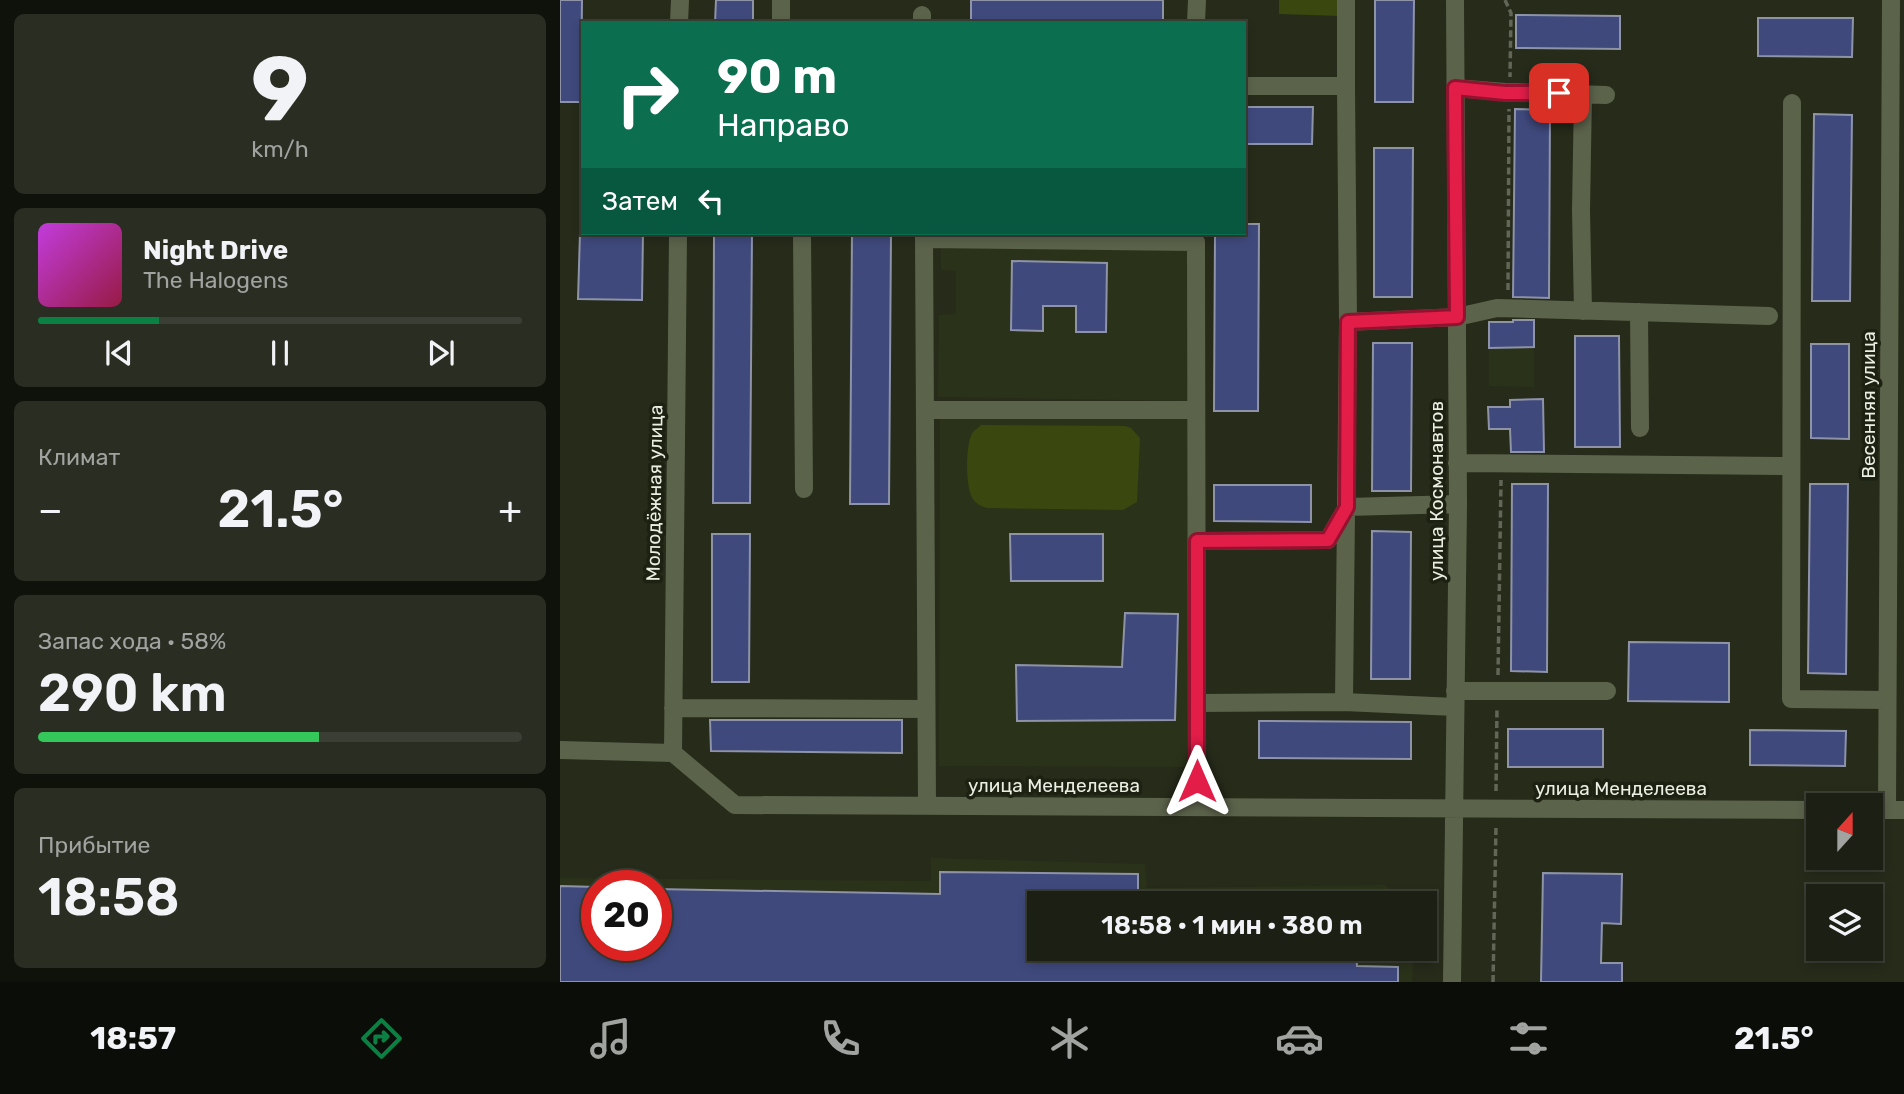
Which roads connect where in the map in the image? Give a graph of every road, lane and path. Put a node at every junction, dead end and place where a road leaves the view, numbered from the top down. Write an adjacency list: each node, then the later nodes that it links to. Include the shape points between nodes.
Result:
1 (680, 0): 8 (street)
2 (780, 0): 9 (street)
3 (1197, 0): 10 (street)
4 (1346, 0): 12 (street)
5 (1455, 0): 13 (street, улица Космонавтов)
6 (1505, 0): 14 (path, via 1511,13)
7 (1891, 0): 34 (street, Весенняя улица)
8 (679, 21)
9 (781, 21)
10 (1196, 21)
11 (1246, 86): 12 (street)
12 (1346, 86): 27 (street)
13 (1455, 88): 14 (street); 26 (street, улица Космонавтов)
14 (1509, 93): 15 (street); 22 (path)
15 (1583, 94): 16 (street); 23 (street)
16 (1606, 94)
17 (1792, 103): 33 (street)
18 (678, 235): 45 (street, Молодёжная улица)
19 (802, 235): 35 (street)
20 (924, 236): 21 (street); 28 (street)
21 (1196, 237): 29 (street)
22 (1508, 309): 23 (street); 26 (street)
23 (1583, 311): 24 (street)
24 (1639, 312): 25 (street); 30 (street)
25 (1769, 316)
26 (1457, 317): 27 (street); 31 (street, улица Космонавтов)
27 (1348, 322): 37 (street)
28 (925, 410): 29 (street); 46 (street)
29 (1196, 410): 38 (street)
30 (1640, 428)
31 (1457, 463): 32 (street); 36 (street, улица Космонавтов)
32 (1501, 463): 33 (street); 39 (path)
33 (1791, 466): 42 (street, via 1791,699)
34 (1896, 481): 42 (street, Весенняя улица)
35 (804, 489)
36 (1458, 504): 37 (street); 41 (street, улица Космонавтов)
37 (1347, 507): 38 (street, via 1328,540); 43 (street)
38 (1197, 541): 44 (street)
39 (1498, 691): 40 (street); 41 (street); 52 (path)
40 (1606, 691)
41 (1455, 699): 43 (street); 51 (street, улица Космонавтов)
42 (1887, 700): 54 (street, Весенняя улица)
43 (1344, 702): 44 (street)
44 (1197, 703): 50 (street)
45 (673, 708): 46 (street); 48 (street, Молодёжная улица)
46 (926, 709): 49 (street)
47 (560, 750): 48 (street)
48 (673, 753): 49 (street, улица Менделеева, via 734,804)
49 (927, 806): 50 (street, улица Менделеева)
50 (1198, 807): 51 (street, улица Менделеева)
51 (1454, 809): 52 (street, улица Менделеева); 55 (street, улица Космонавтов)
52 (1496, 809): 53 (street, улица Менделеева); 56 (path)
53 (1806, 810)
54 (1887, 810)
55 (1452, 982)
56 (1493, 982)

